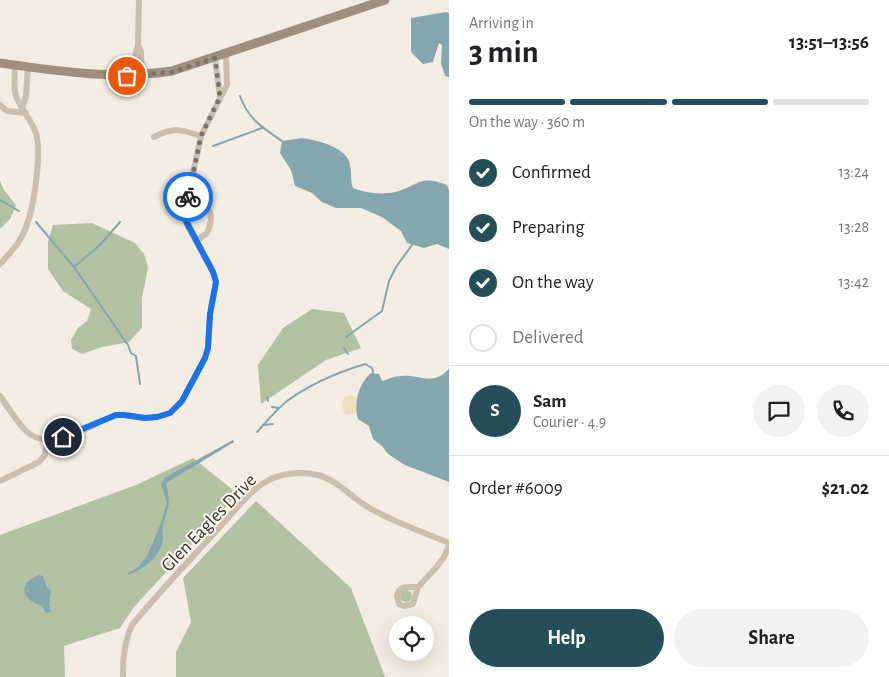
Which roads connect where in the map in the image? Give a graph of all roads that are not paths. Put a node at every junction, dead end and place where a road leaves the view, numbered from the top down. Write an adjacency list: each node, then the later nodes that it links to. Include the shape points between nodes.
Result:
1 (139, 0): 9 (street, via 138,45 141,52)
2 (385, 0): 3 (main road)
3 (372, 2): 4 (main road)
4 (226, 54): 5 (main road); 10 (street, via 227,85)
5 (215, 58): 9 (main road, via 172,72); 10 (street)
6 (0, 64): 7 (main road)
7 (15, 65): 8 (main road); 12 (street, via 16,98)
8 (28, 67): 9 (main road); 12 (street)
9 (138, 76)
10 (220, 97): 13 (street)
11 (0, 105): 12 (street, via 7,111)
12 (24, 110): 17 (street, via 36,131 38,143 31,212 18,243)
13 (201, 136): 14 (street, via 173,129); 15 (street)
14 (154, 137)
15 (187, 201): 16 (street, via 185,219); 16 (street, via 210,210 207,233)
16 (196, 241): 19 (street, via 216,282 208,348 182,401 170,413 157,417 116,415)
17 (0, 264)
18 (0, 396): 19 (street, via 26,431)
19 (47, 441): 20 (street, via 45,455 39,462)
20 (0, 481)
21 (449, 544): 22 (street, via 435,570); 23 (street, Glen Eagles Drive, via 365,506 324,477 290,474 268,481 239,507 132,625 124,649)
22 (418, 587)
23 (122, 677)

